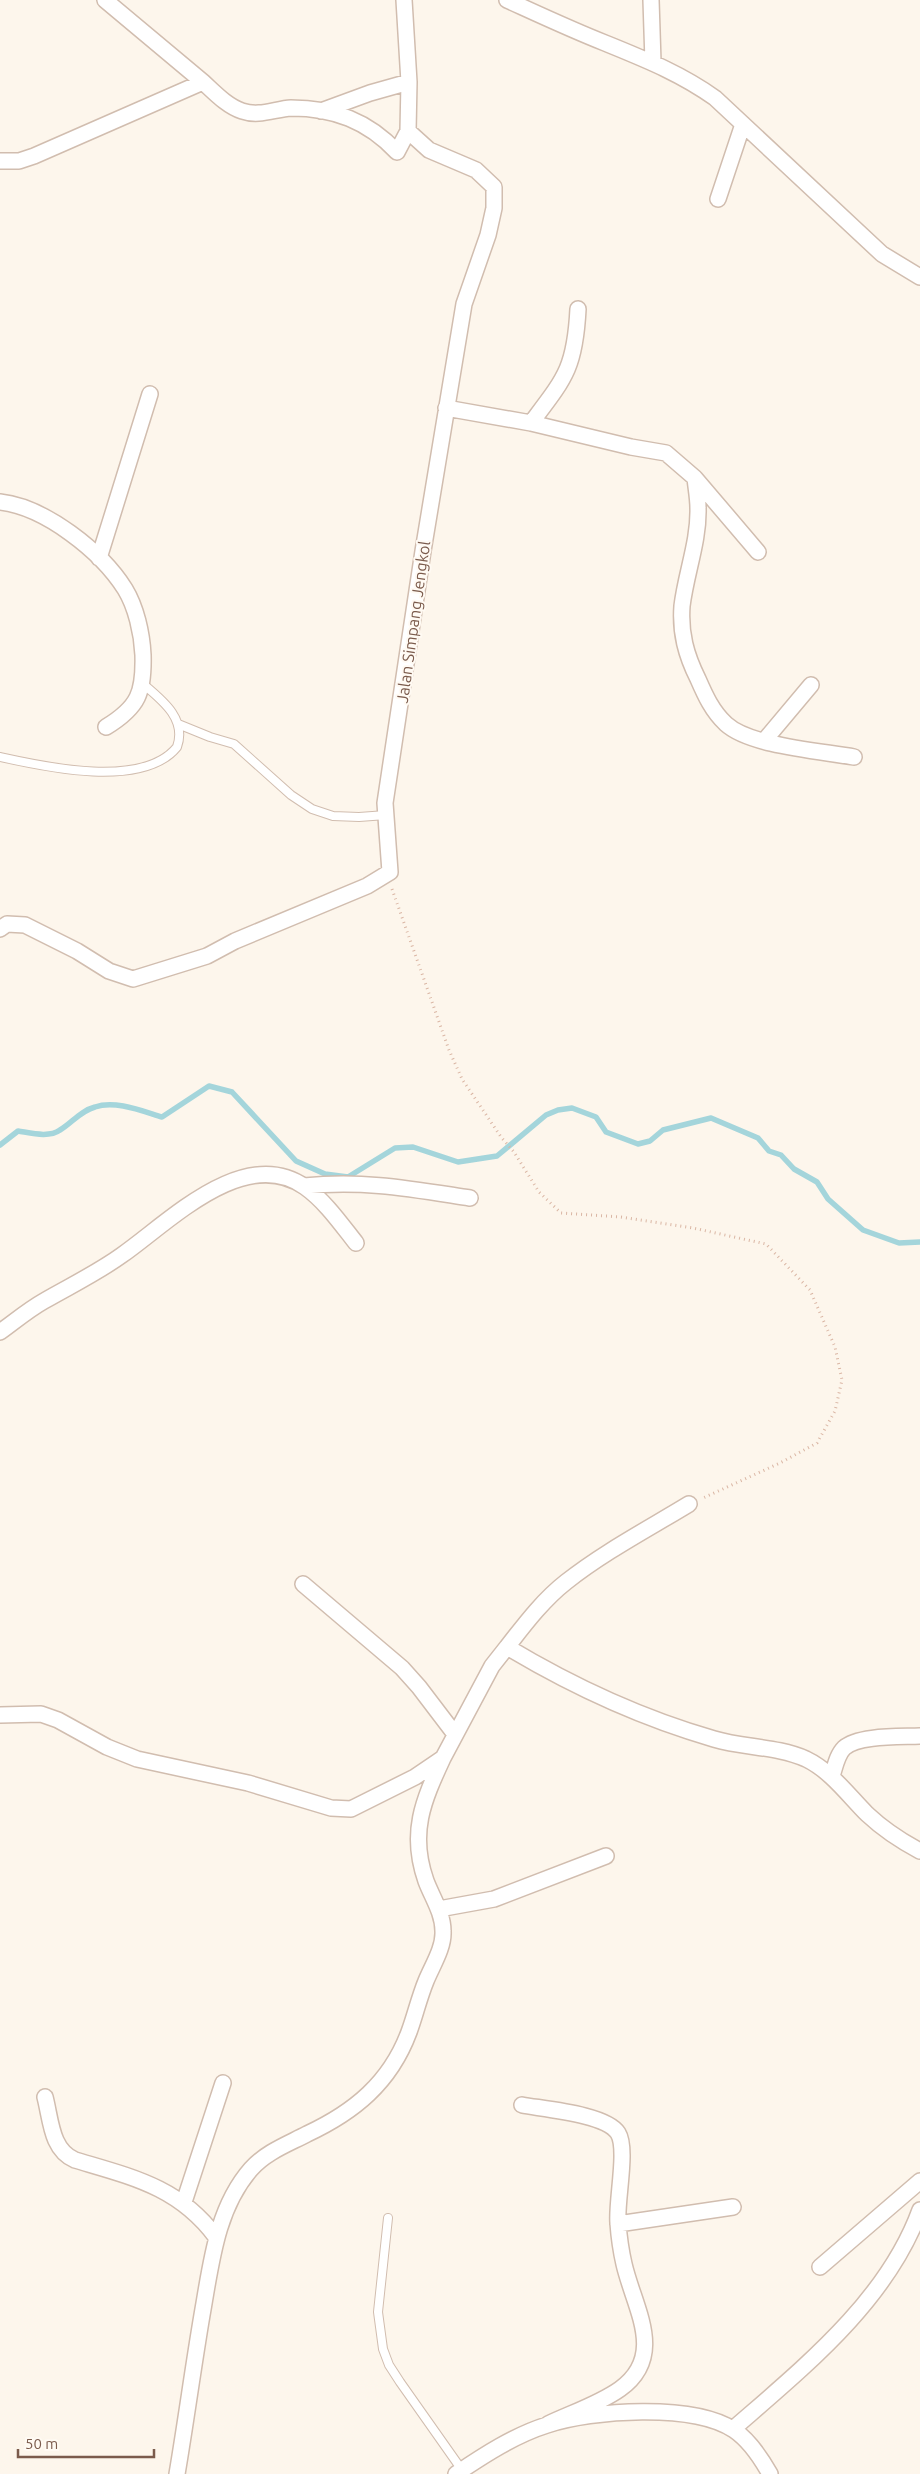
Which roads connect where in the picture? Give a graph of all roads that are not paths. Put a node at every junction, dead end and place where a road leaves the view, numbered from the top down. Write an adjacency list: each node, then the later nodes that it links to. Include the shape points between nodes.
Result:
1 (105, 0): 6 (street)
2 (404, 0): 7 (street)
3 (508, 0): 5 (street)
4 (651, 0): 5 (street)
5 (653, 62): 9 (street, via 697,85)
6 (203, 82): 8 (street, via 242,111 259,113 290,108); 11 (street, via 34,156 19,161)
7 (409, 82): 8 (street); 10 (street)
8 (321, 111): 10 (street, via 359,122 380,134 397,152)
9 (743, 124): 12 (street); 13 (street, via 882,254)
10 (408, 131): 16 (street, Jalan Simpang Jengkol, via 429,150 476,170 494,187 494,208 488,235 464,304)
11 (0, 161)
12 (718, 199)
13 (920, 277)
14 (578, 309): 17 (street, via 574,350 566,374)
15 (150, 394): 21 (street)
16 (446, 408): 17 (street); 29 (street, Jalan Simpang Jengkol, via 385,803)
17 (531, 423): 18 (street, via 631,448 666,453)
18 (695, 478): 20 (street); 26 (street, via 698,508 681,620 687,658 718,716 741,734)
19 (0, 502): 21 (street, via 14,503 39,512)
20 (758, 552)
21 (99, 558): 22 (street, via 125,589 132,604 142,647)
22 (143, 684): 24 (lane, via 162,700); 25 (street, via 130,709)
23 (811, 685): 26 (street)
24 (178, 724): 27 (lane, via 179,742 172,754 138,767 86,772); 29 (lane, via 234,744 291,795 312,809 333,816)
25 (106, 727)
26 (764, 741): 28 (street)
27 (0, 757)
28 (854, 758)
29 (386, 815): 30 (street, Jalan Simpang Jengkol, via 390,872 367,886 244,937 207,956 133,979 109,970 25,925 7,924)
30 (0, 929)
31 (304, 1186): 32 (street, via 373,1184); 33 (street); 34 (street, via 265,1175 250,1176 215,1188 95,1274 42,1302)
32 (470, 1198)
33 (356, 1243)
34 (0, 1332)
35 (689, 1504): 37 (street, via 565,1582)
36 (303, 1584): 39 (street, via 402,1668)
37 (507, 1647): 39 (street, via 492,1666); 42 (street, via 574,1685 646,1716 716,1740 793,1754)
38 (0, 1715): 41 (street, via 41,1714 137,1759 248,1783 342,1810 373,1799)
39 (454, 1733): 41 (street)
40 (920, 1736): 42 (street, via 868,1739 850,1744 840,1755)
41 (443, 1758): 45 (street, via 424,1801 418,1843 427,1881)
42 (832, 1776): 43 (street, via 885,1830)
43 (920, 1851)
44 (606, 1856): 45 (street, via 502,1896)
45 (439, 1909): 55 (street, via 443,1930 441,1945 409,2032 390,2070 349,2112 258,2161 238,2188)
46 (223, 2083): 50 (street)
47 (45, 2098): 50 (street, via 56,2143 62,2153 142,2182)
48 (522, 2105): 54 (street, via 593,2119 618,2133 622,2152)
49 (920, 2181): 56 (street)
50 (184, 2202): 55 (street)
51 (733, 2207): 54 (street)
52 (920, 2210): 58 (street, via 897,2256 853,2316 803,2368)
53 (388, 2218): 59 (lane, via 378,2312 383,2349 389,2365)
54 (618, 2224): 57 (street, via 624,2264 645,2337 643,2358 631,2379 620,2389)
55 (216, 2236): 60 (street, via 186,2403)
56 (820, 2267)
57 (548, 2424): 58 (street, via 606,2413 643,2411 706,2419); 59 (street, via 524,2434)
58 (733, 2429): 61 (street, via 751,2446)
59 (459, 2472)
60 (177, 2474)
61 (770, 2474)

